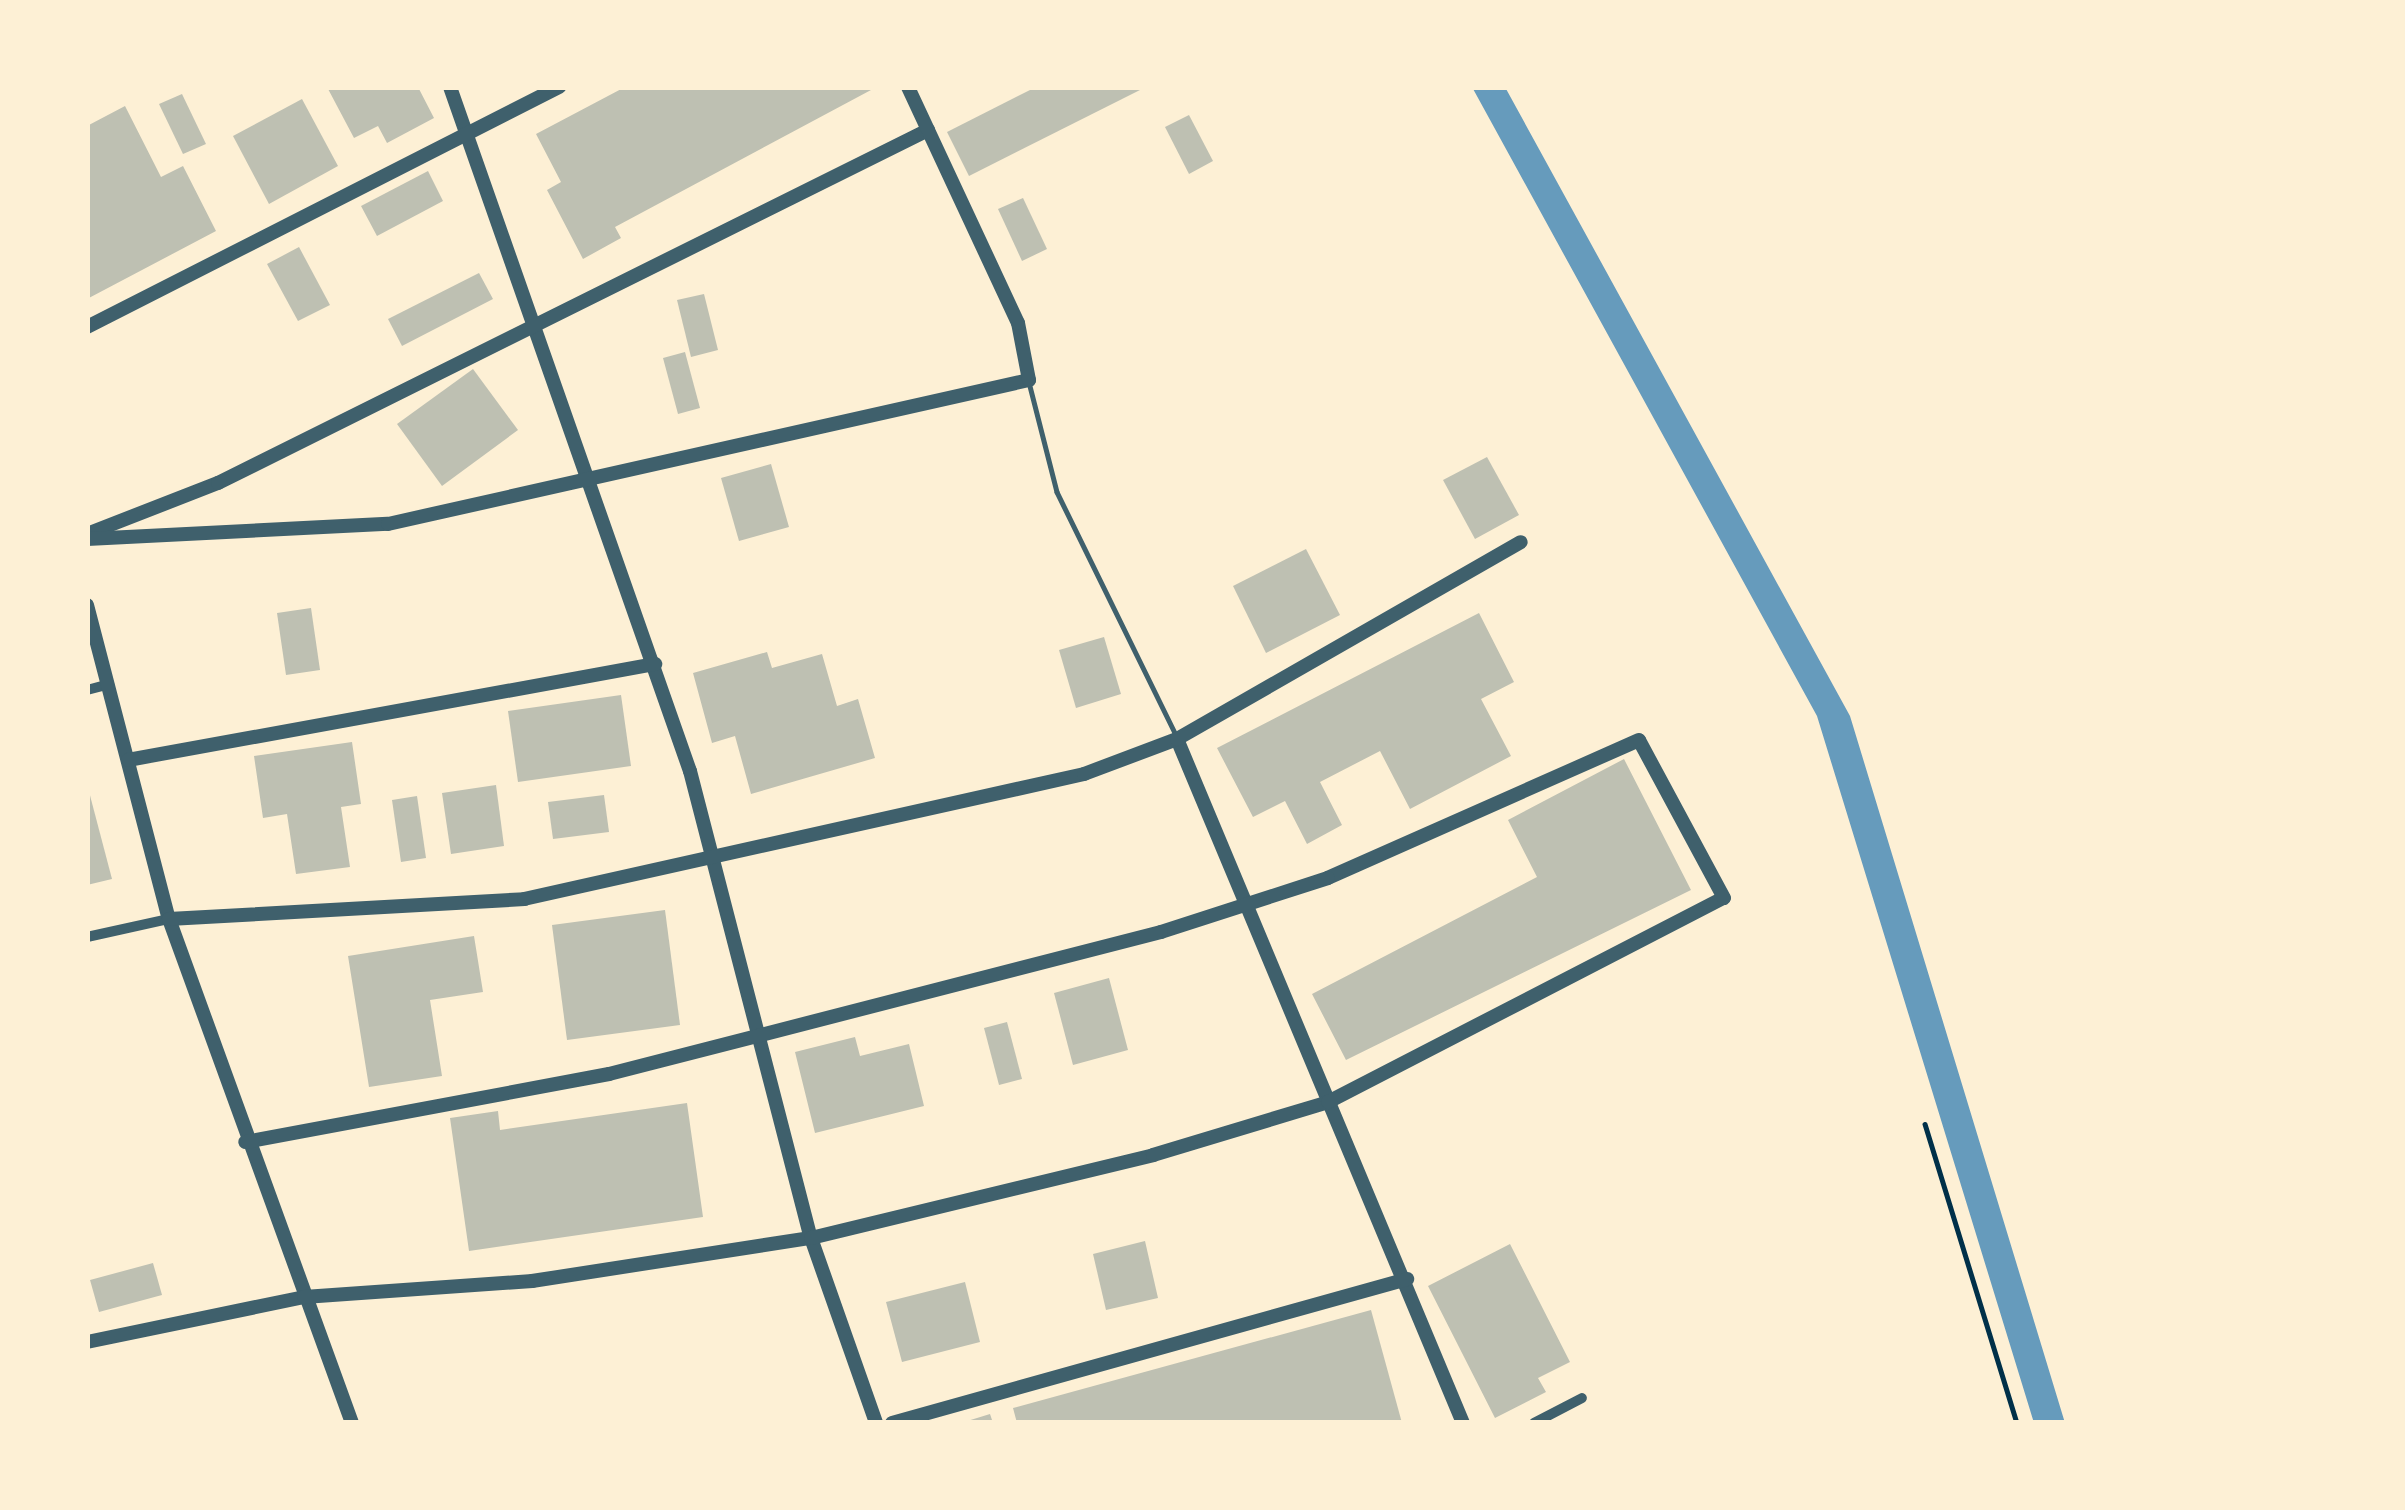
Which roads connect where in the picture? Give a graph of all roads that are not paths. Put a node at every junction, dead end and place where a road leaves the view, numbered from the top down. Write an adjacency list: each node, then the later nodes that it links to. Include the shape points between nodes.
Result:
1 (450, 87): 5 (street)
2 (559, 87): 5 (street)
3 (908, 87): 4 (street)
4 (928, 130): 6 (street); 8 (street, via 1018,323)
5 (467, 134): 6 (street); 7 (street)
6 (539, 320): 9 (street); 10 (street, via 218,483)
7 (87, 327)
8 (1029, 380): 9 (street); 16 (lane, via 1057,492)
9 (593, 477): 10 (street, via 388,524); 13 (street)
10 (87, 537)
11 (1521, 542): 16 (street)
12 (87, 604): 14 (street)
13 (655, 664): 17 (street); 18 (street)
14 (109, 684): 15 (street); 17 (street)
15 (87, 690)
16 (1177, 739): 18 (street, via 978,801); 19 (street)
17 (128, 760): 20 (street)
18 (713, 848): 20 (street, via 524,899); 22 (street)
19 (1245, 906): 22 (street); 23 (street); 23 (street, via 1639,740 1724,898)
20 (169, 919): 21 (street); 24 (street)
21 (87, 937)
22 (759, 1039): 24 (street); 25 (street)
23 (1328, 1102): 25 (street); 26 (street)
24 (244, 1142): 27 (street)
25 (811, 1238): 27 (street, via 532,1281); 31 (street)
26 (1407, 1280): 32 (street); 33 (street)
27 (304, 1297): 28 (street); 30 (street)
28 (87, 1342)
29 (1582, 1398): 34 (street)
30 (352, 1423)
31 (876, 1423)
32 (892, 1423)
33 (1463, 1423)
34 (1534, 1423)

